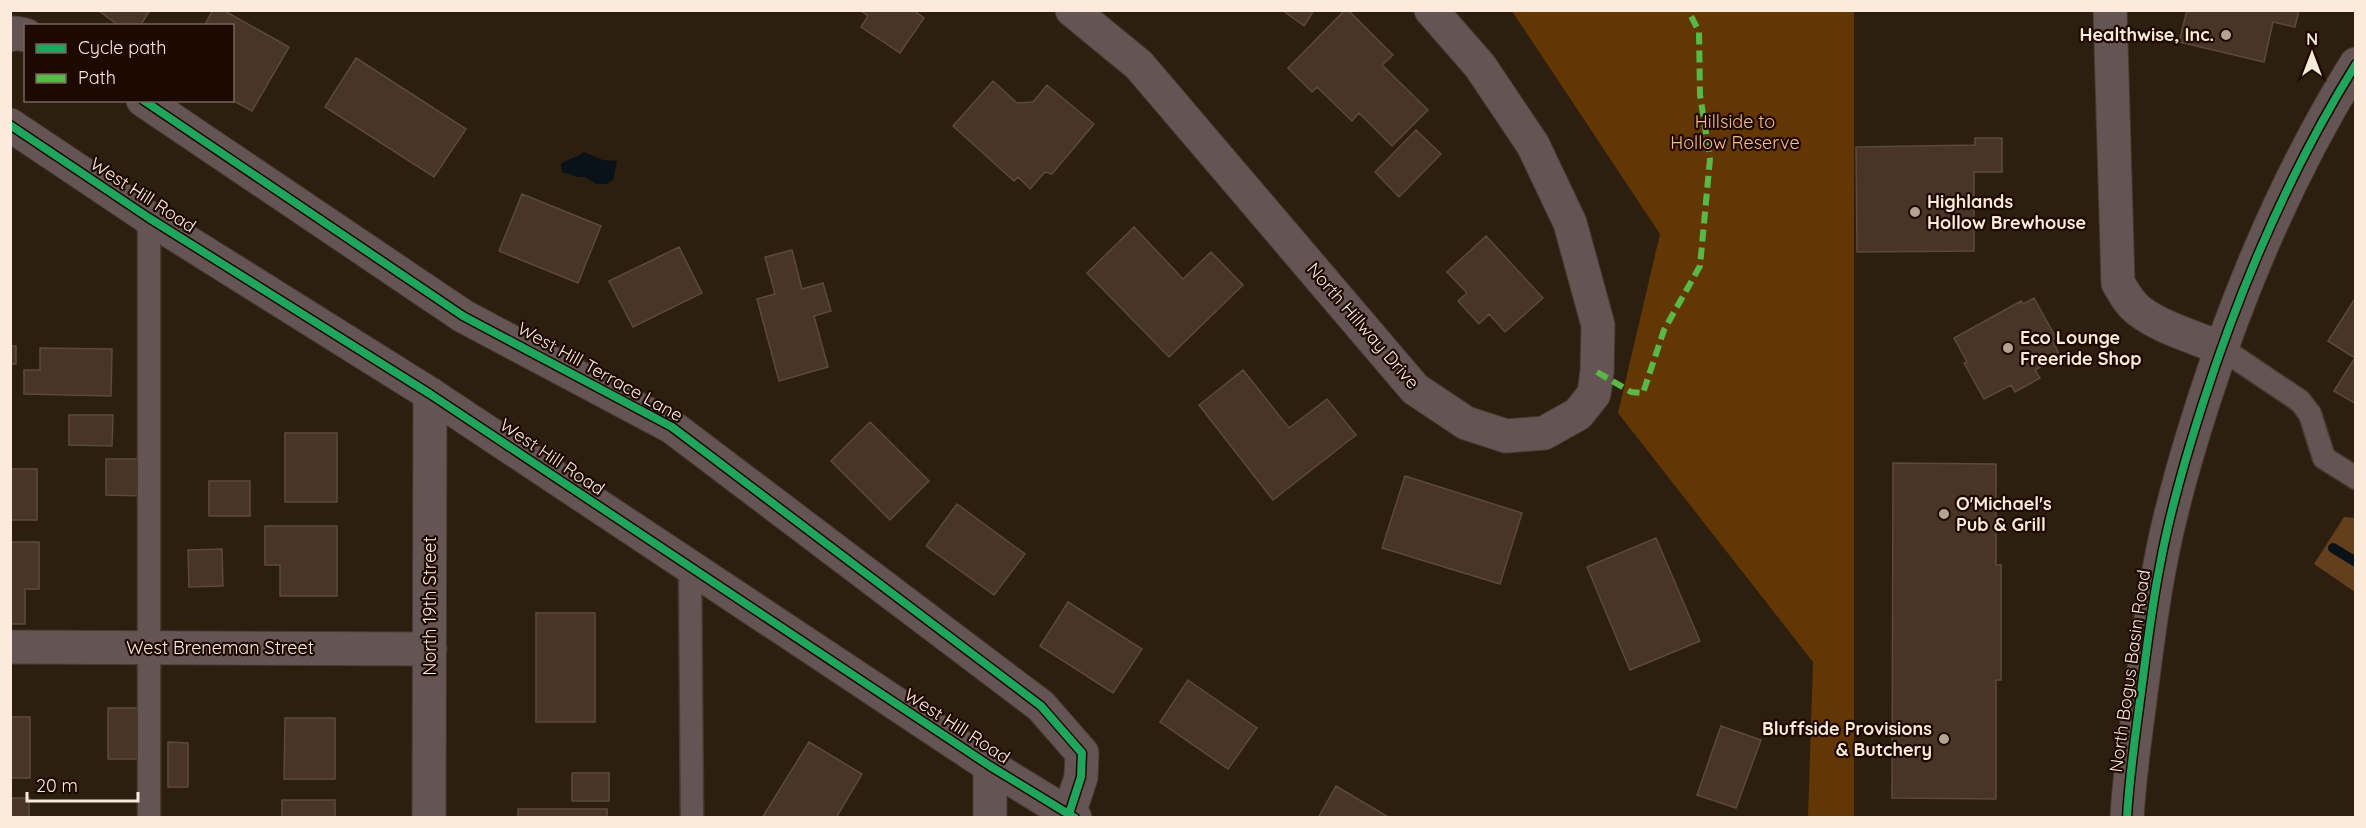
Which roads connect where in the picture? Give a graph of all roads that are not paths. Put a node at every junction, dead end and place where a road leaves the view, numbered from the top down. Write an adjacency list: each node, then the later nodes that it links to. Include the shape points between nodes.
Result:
1 (1072, 10): 2 (street, North Hillway Drive, via 1139,65 1415,389 1466,423 1506,436 1544,433 1578,414 1594,394 1598,325 1570,223 1533,145 1480,66)
2 (1431, 10)
3 (2110, 10): 8 (street, via 2118,284 2138,310)
4 (2355, 64): 8 (street, North Bogus Basin Road, via 2292,179)
5 (146, 102): 16 (street, West Hill Terrace Lane, via 463,316 672,427 1041,706 1082,753)
6 (10, 125): 7 (street, West Hill Road)
7 (149, 218): 9 (street, West Hill Road); 13 (lane)
8 (2221, 348): 10 (lane, via 2300,401 2310,414 2324,458); 21 (street, North Bogus Basin Road, via 2187,453 2160,563)
9 (430, 394): 11 (street, West Hill Road); 14 (street, North 19th Street)
10 (2355, 478)
11 (690, 567): 15 (street, West Hill Road); 19 (lane)
12 (10, 647): 13 (street, West Breneman Street)
13 (148, 647): 14 (street, West Breneman Street); 17 (lane)
14 (430, 649): 18 (street, North 19th Street)
15 (990, 766): 16 (street, West Hill Road); 20 (street)
16 (1072, 816)
17 (148, 818)
18 (429, 818)
19 (692, 818)
20 (990, 818)
21 (2127, 818)

